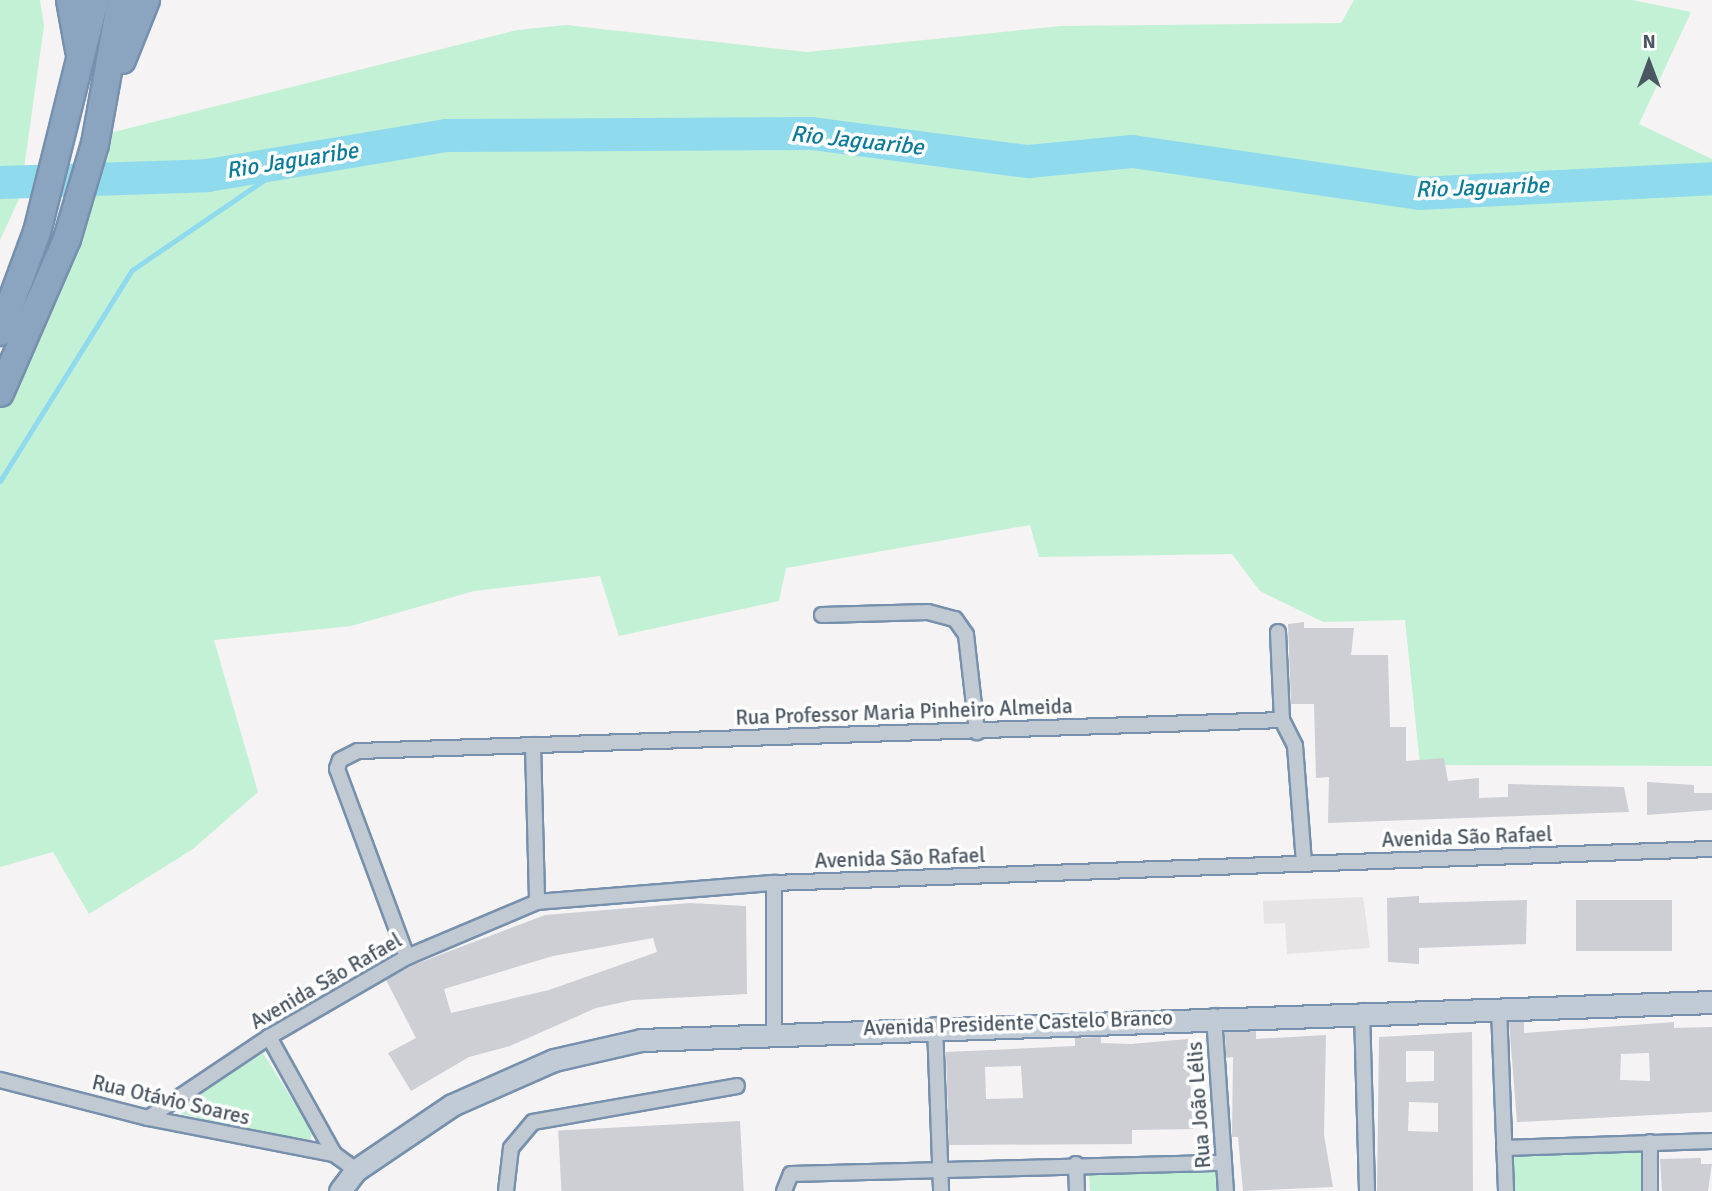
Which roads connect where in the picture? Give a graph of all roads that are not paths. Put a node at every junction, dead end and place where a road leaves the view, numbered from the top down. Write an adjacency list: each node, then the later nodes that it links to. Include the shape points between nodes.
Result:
1 (70, 0): 5 (highway)
2 (95, 0): 5 (highway)
3 (121, 0): 6 (highway)
4 (146, 0): 6 (highway)
5 (81, 62): 7 (highway, via 37,232)
6 (103, 107): 8 (highway, via 67,239)
7 (0, 332)
8 (0, 393)
9 (822, 615): 12 (street, via 928,612 955,619 966,635)
10 (1278, 632): 11 (street)
11 (1282, 720): 12 (street, Rua Professor Maria Pinheiro Almeida); 15 (street, via 1295,746)
12 (976, 732): 13 (street, Rua Professor Maria Pinheiro Almeida)
13 (533, 745): 17 (street); 18 (street, Rua Professor Maria Pinheiro Almeida, via 380,748 348,755 337,769)
14 (1712, 849): 15 (street, Avenida São Rafael)
15 (1304, 864): 16 (street, Avenida São Rafael)
16 (774, 883): 17 (street, Avenida São Rafael); 24 (street)
17 (537, 902): 18 (street, Avenida São Rafael)
18 (407, 957): 25 (street, Avenida São Rafael)
19 (1712, 1002): 20 (main road, Avenida Presidente Castelo Branco)
20 (1499, 1008): 21 (main road, Avenida Presidente Castelo Branco); 31 (street)
21 (1362, 1012): 22 (main road, Avenida Presidente Castelo Branco); 43 (street)
22 (1214, 1016): 23 (main road, Avenida Presidente Castelo Branco); 33 (street, Rua João Lélis)
23 (935, 1025): 24 (main road, Avenida Presidente Castelo Branco); 35 (street)
24 (774, 1031): 36 (main road, Avenida Presidente Castelo Branco, via 641,1040 554,1060 452,1105)
25 (269, 1037): 28 (street, Avenida São Rafael); 32 (street, Rua Otávio Soares)
26 (0, 1080): 28 (street, Rua Otávio Soares)
27 (737, 1086): 38 (street, via 533,1122 511,1148)
28 (148, 1118): 32 (street, Rua Otávio Soares)
29 (1712, 1141): 30 (street)
30 (1650, 1142): 31 (street); 45 (street)
31 (1504, 1148): 44 (street)
32 (334, 1154): 36 (street, Rua Otávio Soares)
33 (1224, 1163): 34 (street); 42 (street, Rua João Lélis)
34 (1076, 1164): 35 (street); 41 (street)
35 (941, 1169): 39 (street, via 791,1174); 40 (street)
36 (356, 1170): 37 (main road, Avenida Presidente Castelo Branco)
37 (340, 1191)
38 (506, 1191)
39 (784, 1191)
40 (942, 1191)
41 (1077, 1191)
42 (1226, 1191)
43 (1367, 1191)
44 (1506, 1191)
45 (1650, 1191)

